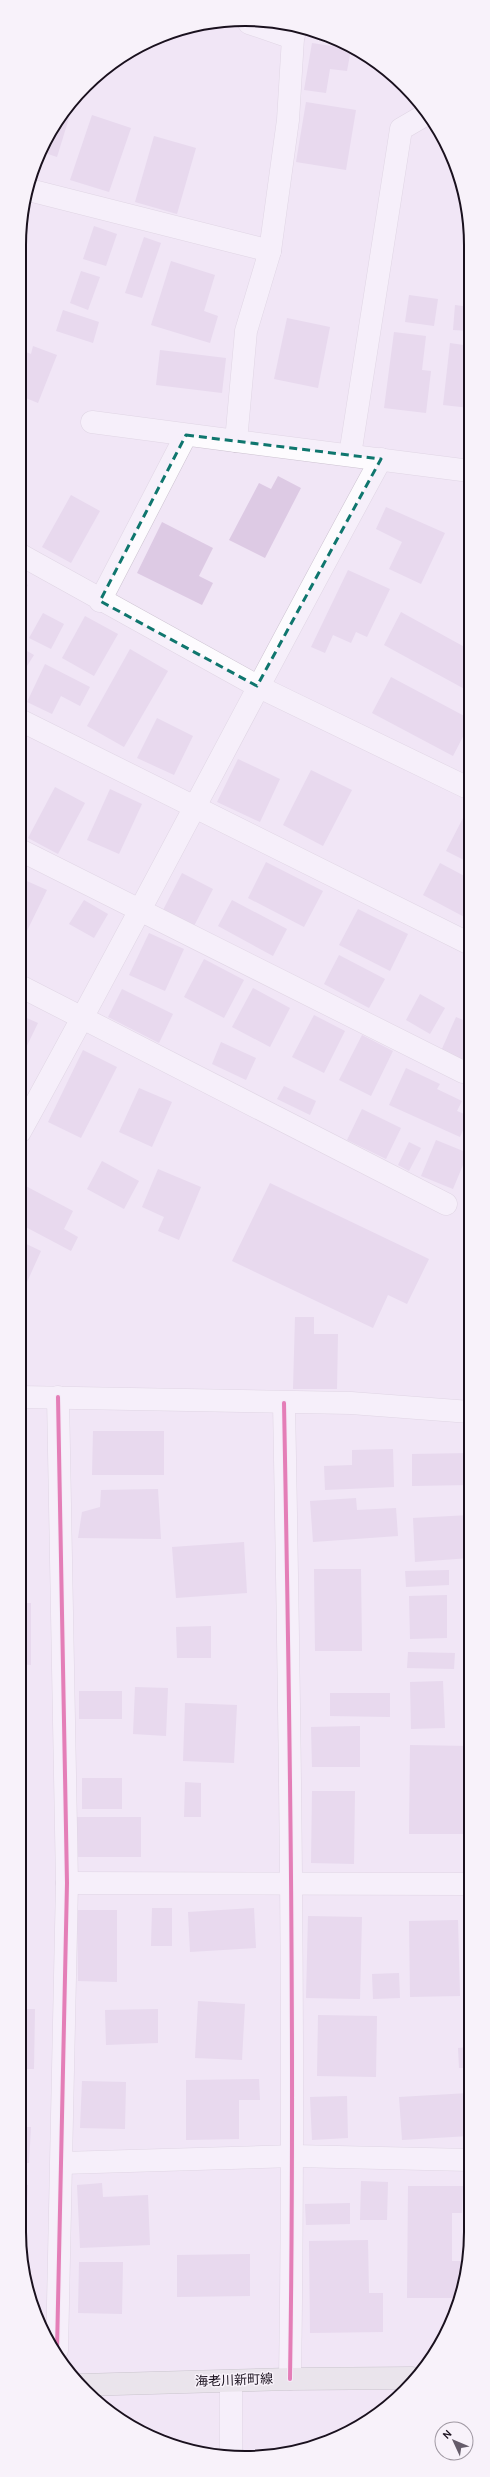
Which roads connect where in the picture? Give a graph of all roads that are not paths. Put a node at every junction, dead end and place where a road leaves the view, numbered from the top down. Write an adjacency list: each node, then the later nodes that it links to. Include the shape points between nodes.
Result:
1 (269, 27): 2 (street)
2 (295, 33): 5 (street, via 288,120)
3 (422, 117): 9 (street, via 401,129)
4 (32, 191): 5 (street)
5 (270, 251): 8 (street, via 246,331)
6 (92, 422): 7 (street)
7 (186, 435): 8 (street); 13 (street)
8 (236, 441): 9 (street)
9 (350, 455): 10 (street)
10 (381, 459): 11 (street); 14 (street)
11 (464, 470)
12 (26, 558): 13 (street)
13 (100, 601): 14 (street)
14 (257, 686): 16 (street); 17 (street)
15 (26, 723): 17 (street)
16 (464, 786)
17 (194, 805): 19 (street); 20 (street)
18 (26, 853): 19 (street)
19 (139, 911): 22 (street); 23 (street)
20 (464, 941)
21 (26, 989): 22 (street)
22 (82, 1018): 24 (street); 25 (street)
23 (463, 1072)
24 (26, 1121)
25 (446, 1204)
26 (58, 1396): 27 (street); 28 (street); 31 (street)
27 (26, 1397)
28 (284, 1403): 29 (street, via 351,1403); 30 (street)
29 (464, 1411)
30 (292, 1882): 31 (street); 32 (street); 33 (street)
31 (67, 1883): 35 (street)
32 (464, 1884)
33 (294, 2156): 34 (street); 35 (street); 38 (street)
34 (464, 2160)
35 (62, 2163): 36 (street)
36 (57, 2345)
37 (408, 2378): 38 (main road, 海老川新町線)
38 (290, 2379): 39 (main road, 海老川新町線)
39 (231, 2381): 40 (main road, 海老川新町線); 41 (street)
40 (88, 2385)
41 (231, 2451)

